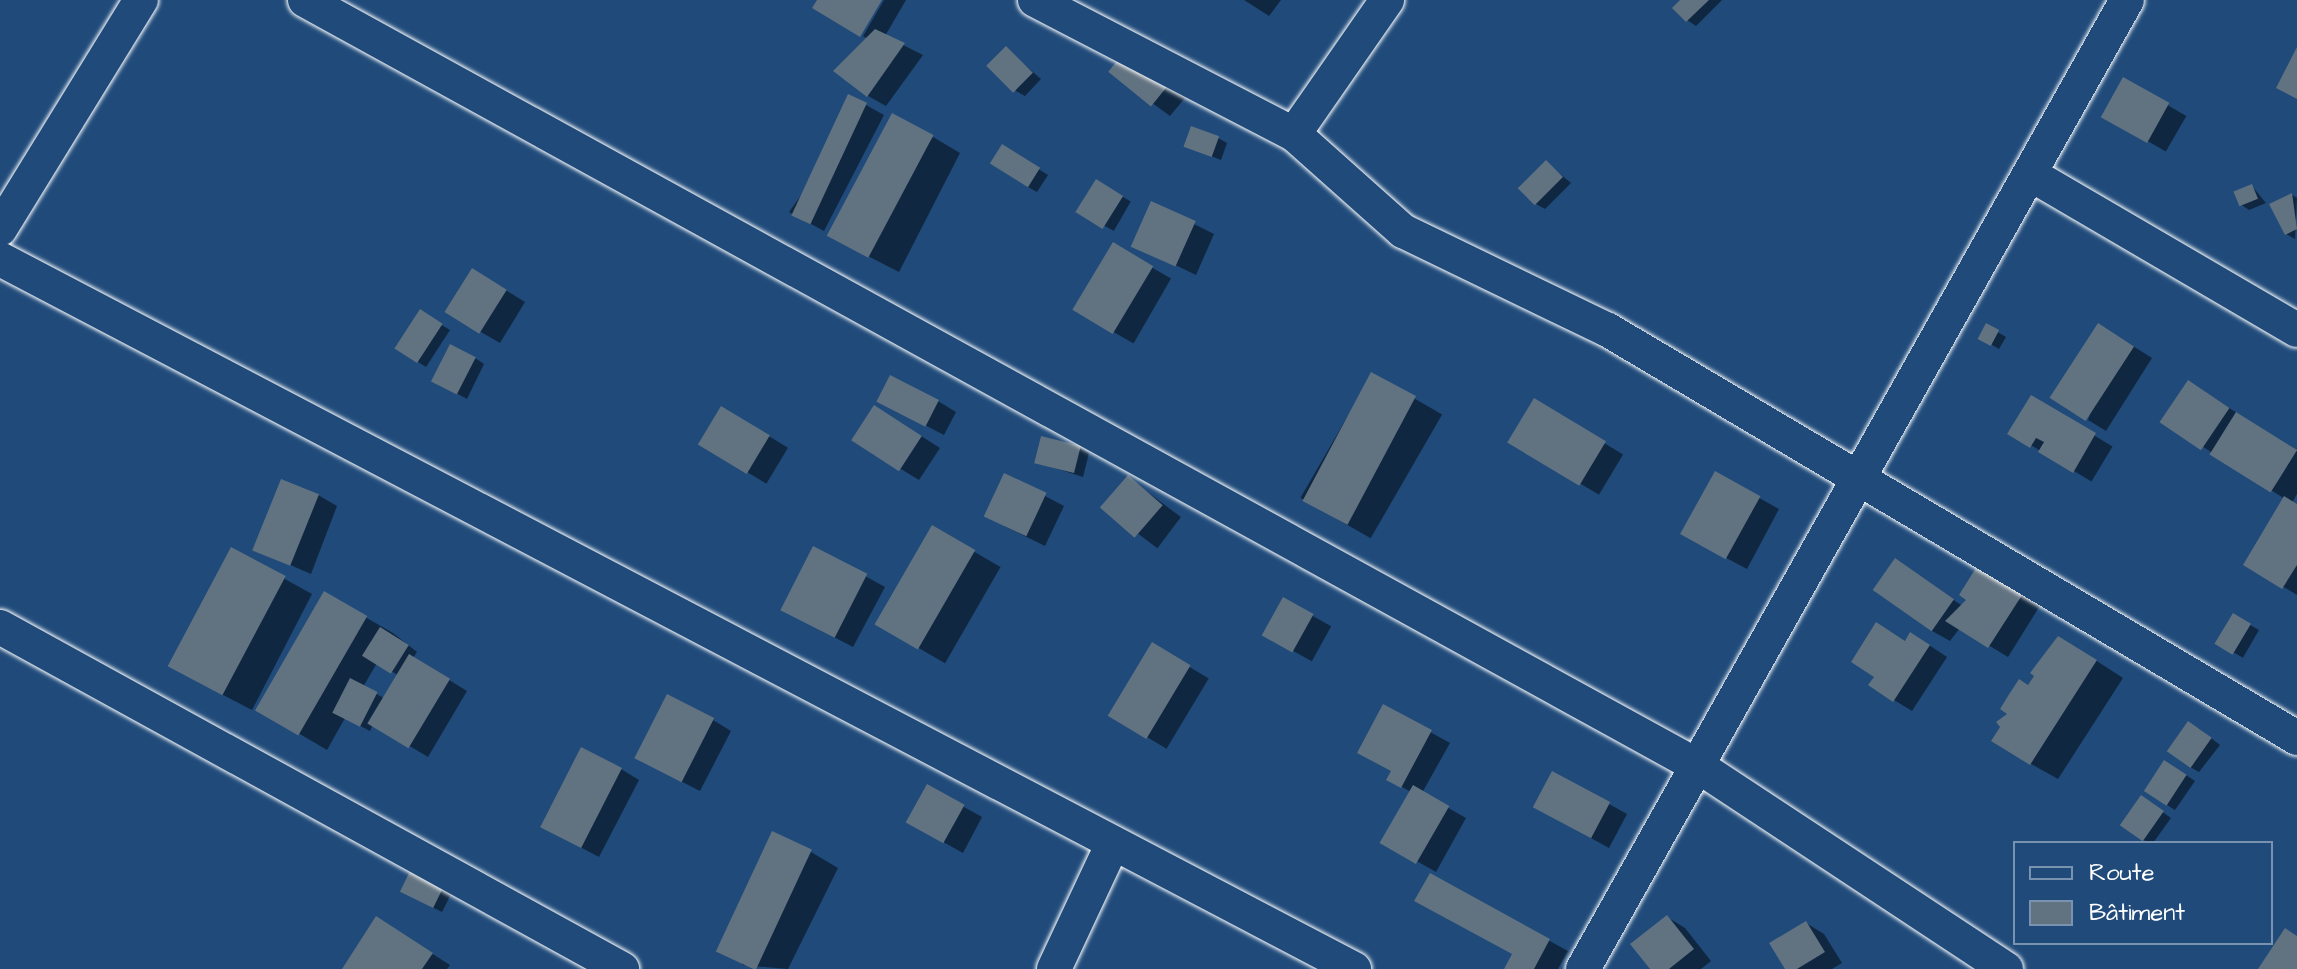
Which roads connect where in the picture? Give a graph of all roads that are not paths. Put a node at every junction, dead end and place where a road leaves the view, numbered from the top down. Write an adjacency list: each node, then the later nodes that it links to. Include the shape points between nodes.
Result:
1 (141, 0): 8 (street)
2 (305, 0): 14 (street)
3 (1035, 0): 6 (street)
4 (1387, 0): 6 (street)
5 (2127, 0): 7 (street)
6 (1294, 134): 11 (street, via 1403,231 1608,330)
7 (2030, 174): 10 (street); 11 (street)
8 (0, 229)
9 (0, 259): 15 (street)
10 (2297, 330)
11 (1859, 478): 13 (street); 14 (street)
12 (0, 627): 16 (street)
13 (2297, 738)
14 (1698, 766): 19 (street); 20 (street)
15 (1113, 843): 17 (street); 18 (street)
16 (622, 969)
17 (1054, 969)
18 (1354, 969)
19 (1583, 969)
20 (2006, 969)

